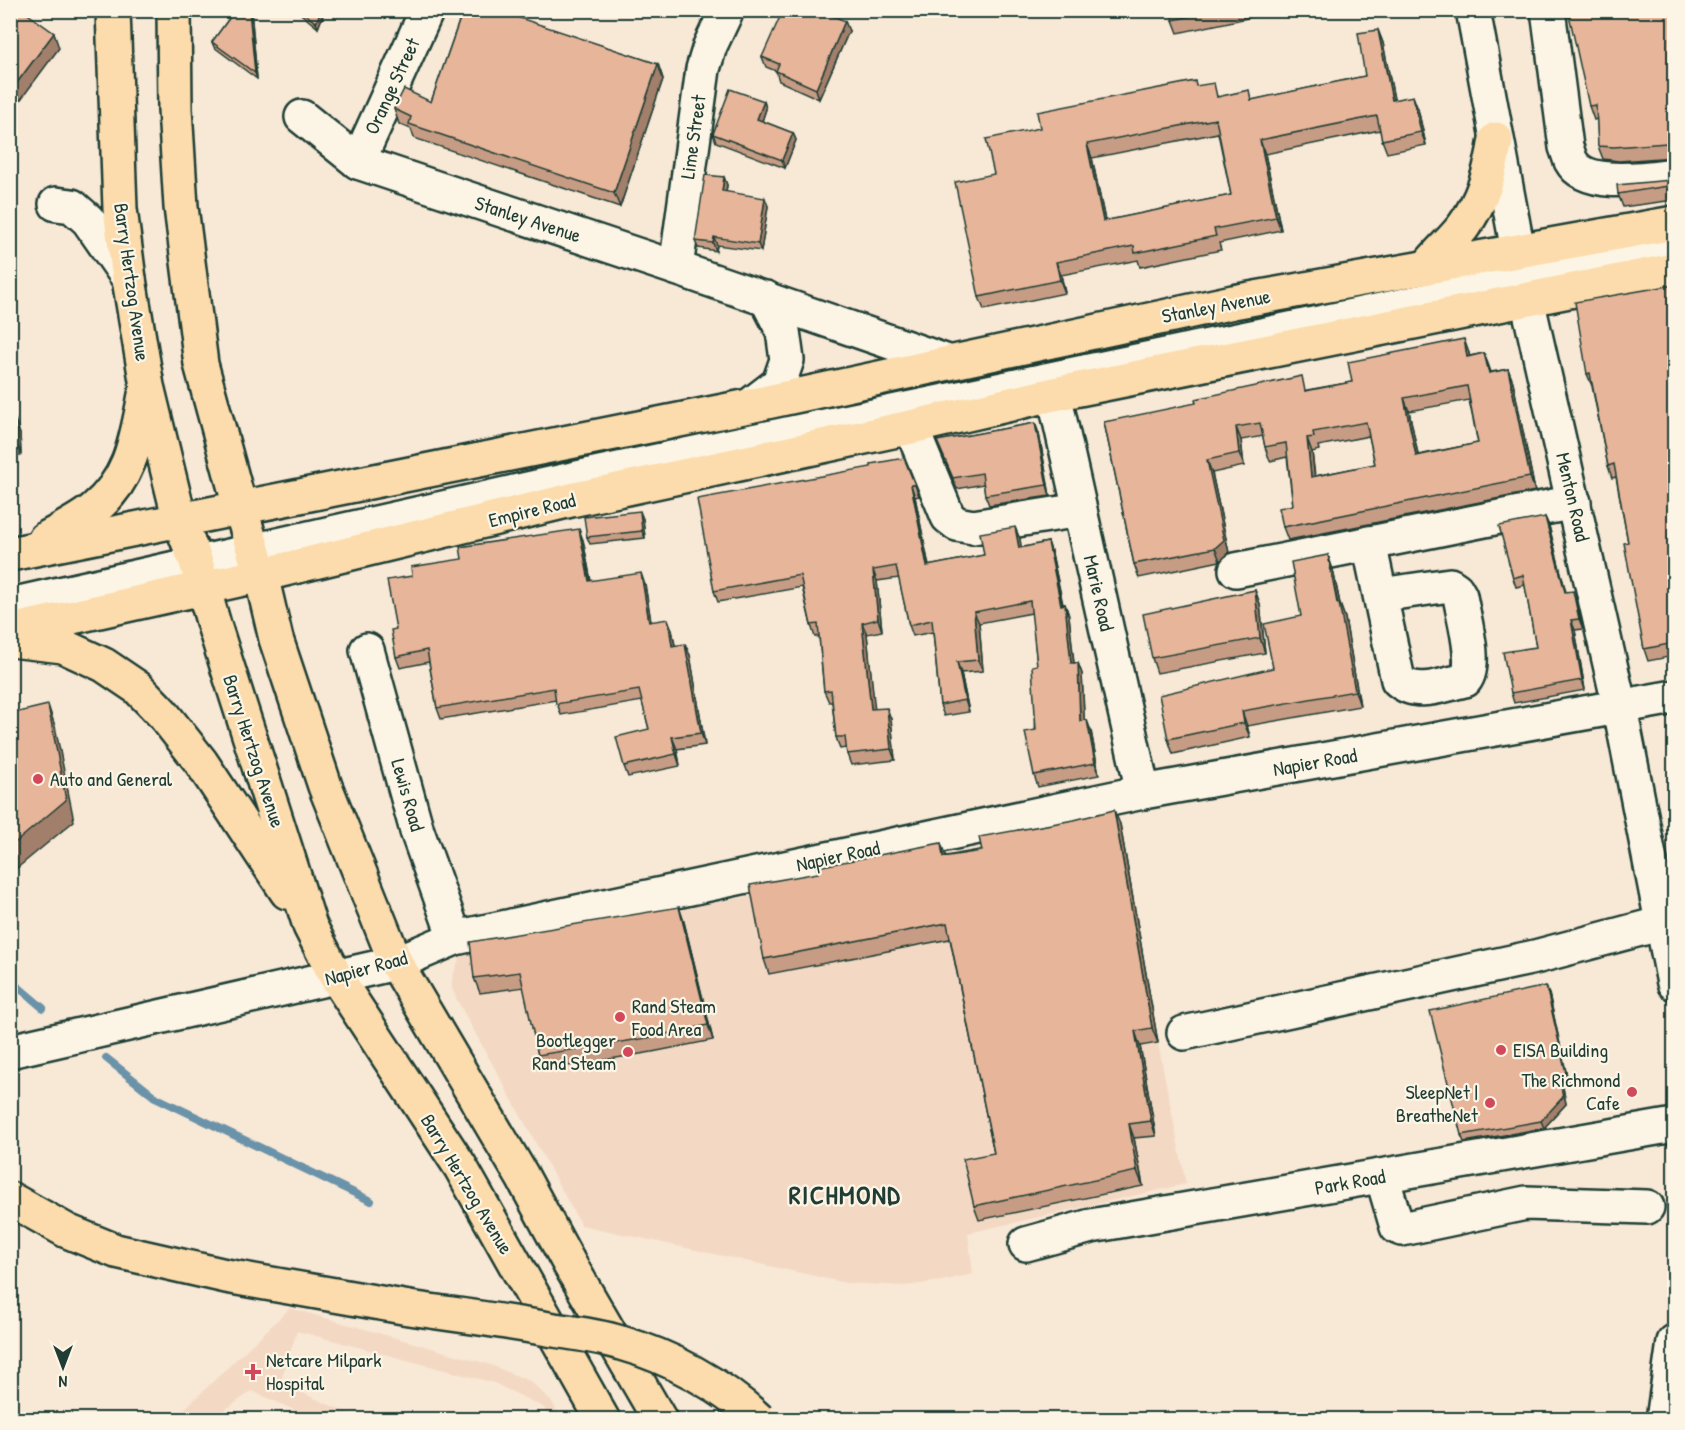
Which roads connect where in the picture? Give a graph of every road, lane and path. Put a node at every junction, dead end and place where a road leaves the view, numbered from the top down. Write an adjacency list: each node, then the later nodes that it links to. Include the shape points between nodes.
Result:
1 (113, 10): 18 (main road, Barry Hertzog Avenue, via 120,209)
2 (174, 10): 26 (main road, via 181,207 201,364)
3 (427, 10): 9 (street, Orange Street)
4 (727, 10): 15 (street, Lime Street, via 703,69)
5 (1548, 10): 10 (street, via 1571,162 1593,177 1633,180)
6 (1477, 11): 8 (street, Menton Road)
7 (302, 117): 9 (street, Stanley Avenue)
8 (1496, 139): 14 (main road, via 1491,171 1480,201); 17 (street, Menton Road)
9 (358, 162): 15 (street, Stanley Avenue)
10 (1674, 175)
11 (56, 204): 18 (street, via 72,206 88,220)
12 (1674, 223): 17 (main road, Stanley Avenue)
13 (1674, 249): 17 (street)
14 (1428, 266): 17 (main road, Stanley Avenue); 20 (main road, Stanley Avenue)
15 (676, 268): 19 (street, Stanley Avenue)
16 (1674, 270): 17 (main road, Stanley Avenue)
17 (1523, 276): 22 (main road, Stanley Avenue); 25 (street, Menton Road); 31 (street, via 611,470)
18 (129, 279): 21 (main road, Barry Hertzog Avenue)
19 (766, 298): 20 (street, Stanley Avenue); 23 (street, via 783,331 787,360 779,383)
20 (948, 362): 23 (main road)
21 (147, 386): 28 (main road, Barry Hertzog Avenue); 30 (main road, via 135,446 125,473 111,492 92,511)
22 (1054, 394): 24 (main road, Empire Road); 27 (street, Marie Road)
23 (749, 406): 26 (main road)
24 (911, 427): 27 (street, via 948,517 957,524 973,528); 31 (main road, Empire Road)
25 (1574, 502): 29 (street); 40 (street, Menton Road)
26 (240, 507): 28 (main road); 31 (main road)
27 (1080, 510): 41 (street, Marie Road)
28 (180, 521): 30 (main road); 33 (main road, Barry Hertzog Avenue)
29 (1369, 543): 32 (street); 34 (street)
30 (18, 552)
31 (257, 563): 33 (main road, Empire Road); 45 (main road, via 276,639 325,786)
32 (1236, 570)
33 (200, 575): 35 (street); 36 (main road, Empire Road); 43 (main road, Barry Hertzog Avenue)
34 (1380, 595)
35 (10, 605)
36 (10, 631)
37 (10, 640): 43 (main road, via 63,646 105,665 138,688 201,762)
38 (367, 650): 44 (street, Lewis Road, via 417,831)
39 (1674, 697): 40 (street, Napier Road)
40 (1620, 708): 41 (street, Napier Road); 42 (street, Menton Road)
41 (1143, 792): 44 (street, Napier Road)
42 (1666, 913): 47 (street, Menton Road); 48 (street, via 1535,957)
43 (310, 926): 46 (main road, Barry Hertzog Avenue)
44 (455, 938): 45 (street, Napier Road)
45 (396, 963): 46 (street, Napier Road); 57 (main road)
46 (336, 977): 49 (street, Napier Road); 56 (main road, Barry Hertzog Avenue, via 460,1166)
47 (1674, 983)
48 (1184, 1033)
49 (10, 1051)
50 (1674, 1125): 51 (street, Park Road)
51 (1382, 1176): 53 (street, via 1396,1227 1402,1229 1526,1203); 54 (street, Park Road, via 1091,1226)
52 (10, 1199): 58 (main road, bridge, via 67,1231 116,1251 165,1264 620,1342 664,1358 705,1380)
53 (1647, 1207)
54 (1026, 1244)
55 (1674, 1342): 59 (street)
56 (603, 1419)
57 (660, 1419)
58 (759, 1419)
59 (1663, 1419)

